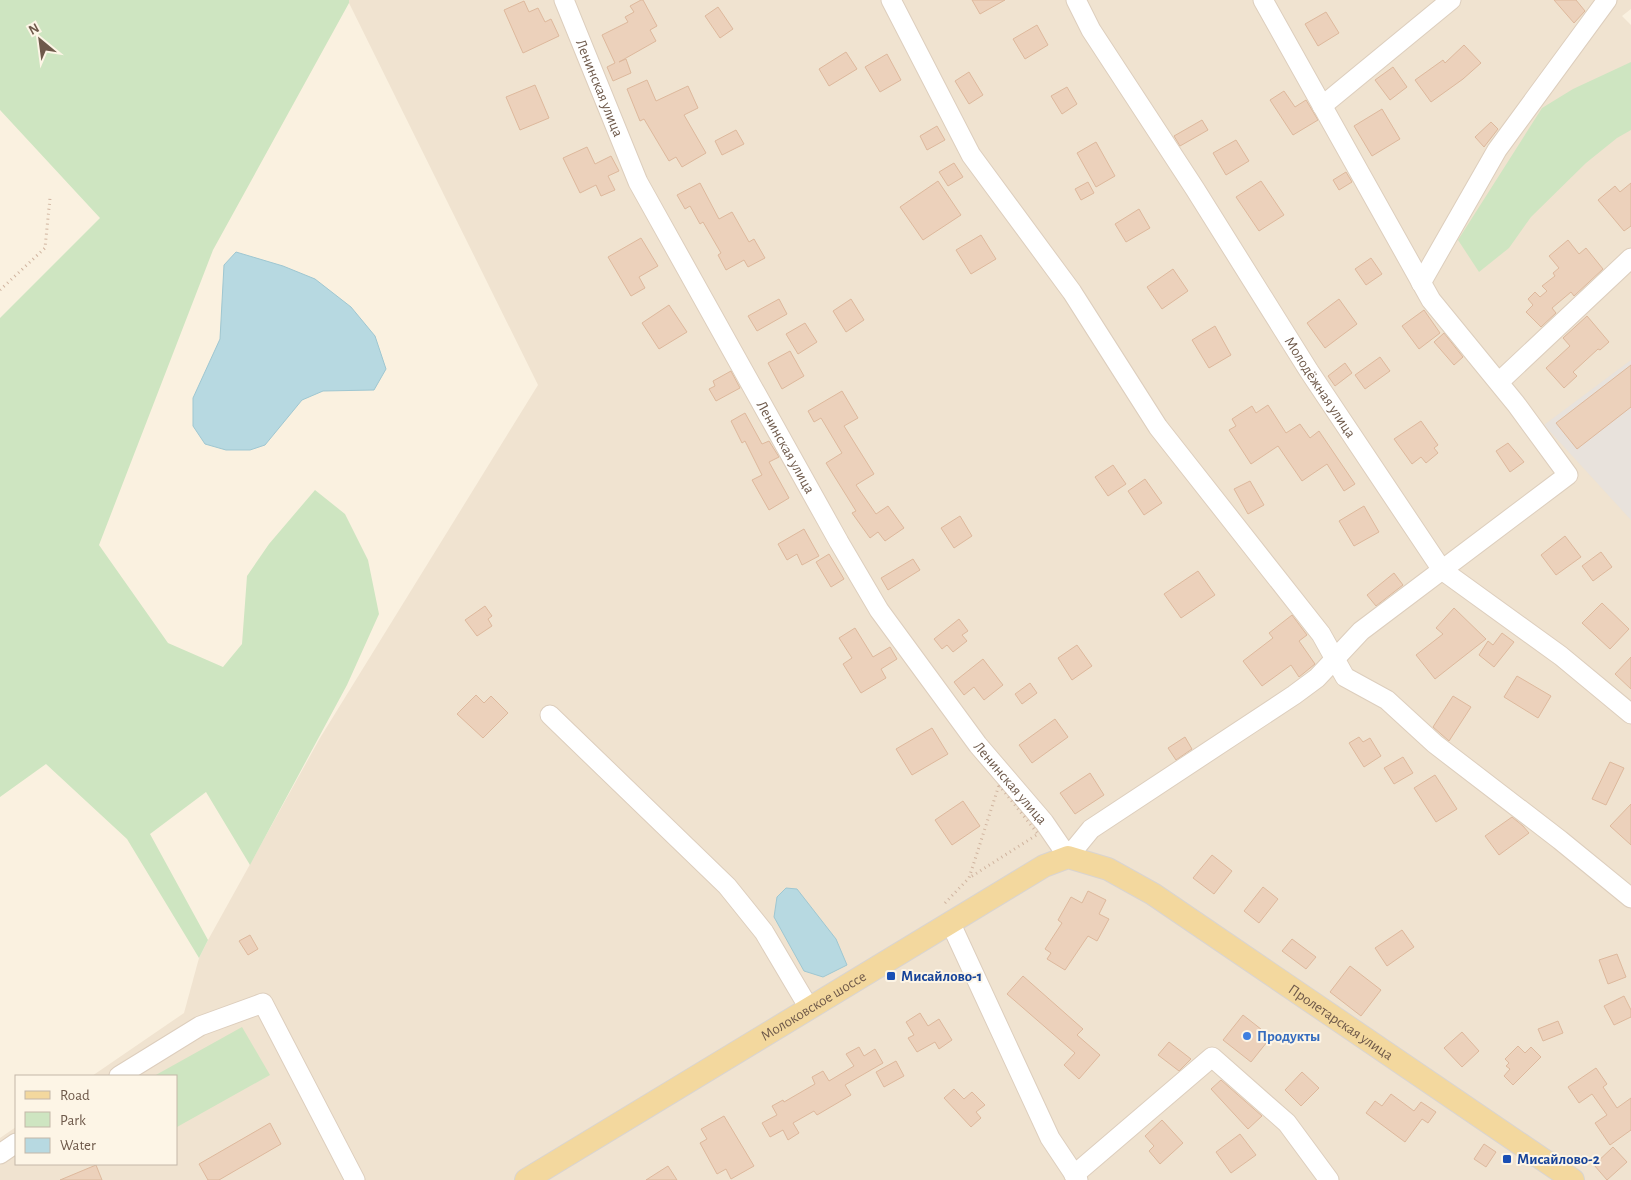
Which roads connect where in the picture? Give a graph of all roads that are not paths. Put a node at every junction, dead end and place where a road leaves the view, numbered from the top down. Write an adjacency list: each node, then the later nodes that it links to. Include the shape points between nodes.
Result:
1 (564, 0): 15 (street, Ленинская улица, via 638,182 839,542 879,610 972,737 1044,822)
2 (891, 0): 12 (street, via 971,155 1072,292 1158,427 1320,634)
3 (1076, 0): 11 (street, Молодёжная улица, via 1090,30 1309,371)
4 (1263, 0): 7 (street)
5 (1451, 0): 7 (street)
6 (1607, 0): 9 (street, via 1497,150)
7 (1322, 106): 9 (street)
8 (1631, 258): 10 (street)
9 (1421, 282): 10 (street, via 1431,300)
10 (1498, 382): 11 (street, via 1568,475)
11 (1442, 570): 12 (street, via 1361,631); 13 (street, Молодёжная улица, via 1561,656)
12 (1335, 660): 15 (street, via 1294,695 1091,829); 16 (street, via 1345,677 1387,700 1435,744)
13 (1631, 714)
14 (550, 716): 18 (street, via 727,886 764,932)
15 (1068, 857): 17 (main road, Молоковское шоссе, via 1044,866); 26 (main road, Пролетарская улица, via 1108,869 1161,900)
16 (1631, 898)
17 (950, 922): 18 (main road, Молоковское шоссе); 22 (street, via 1050,1138)
18 (809, 1008): 24 (main road, Молоковское шоссе)
19 (121, 1075): 23 (street, via 200,1026 263,1003)
20 (15, 1144): 21 (street)
21 (0, 1154)
22 (1076, 1177): 25 (street, via 1212,1057 1287,1123)
23 (354, 1180)
24 (526, 1180)
25 (1330, 1180)
26 (1573, 1180)

